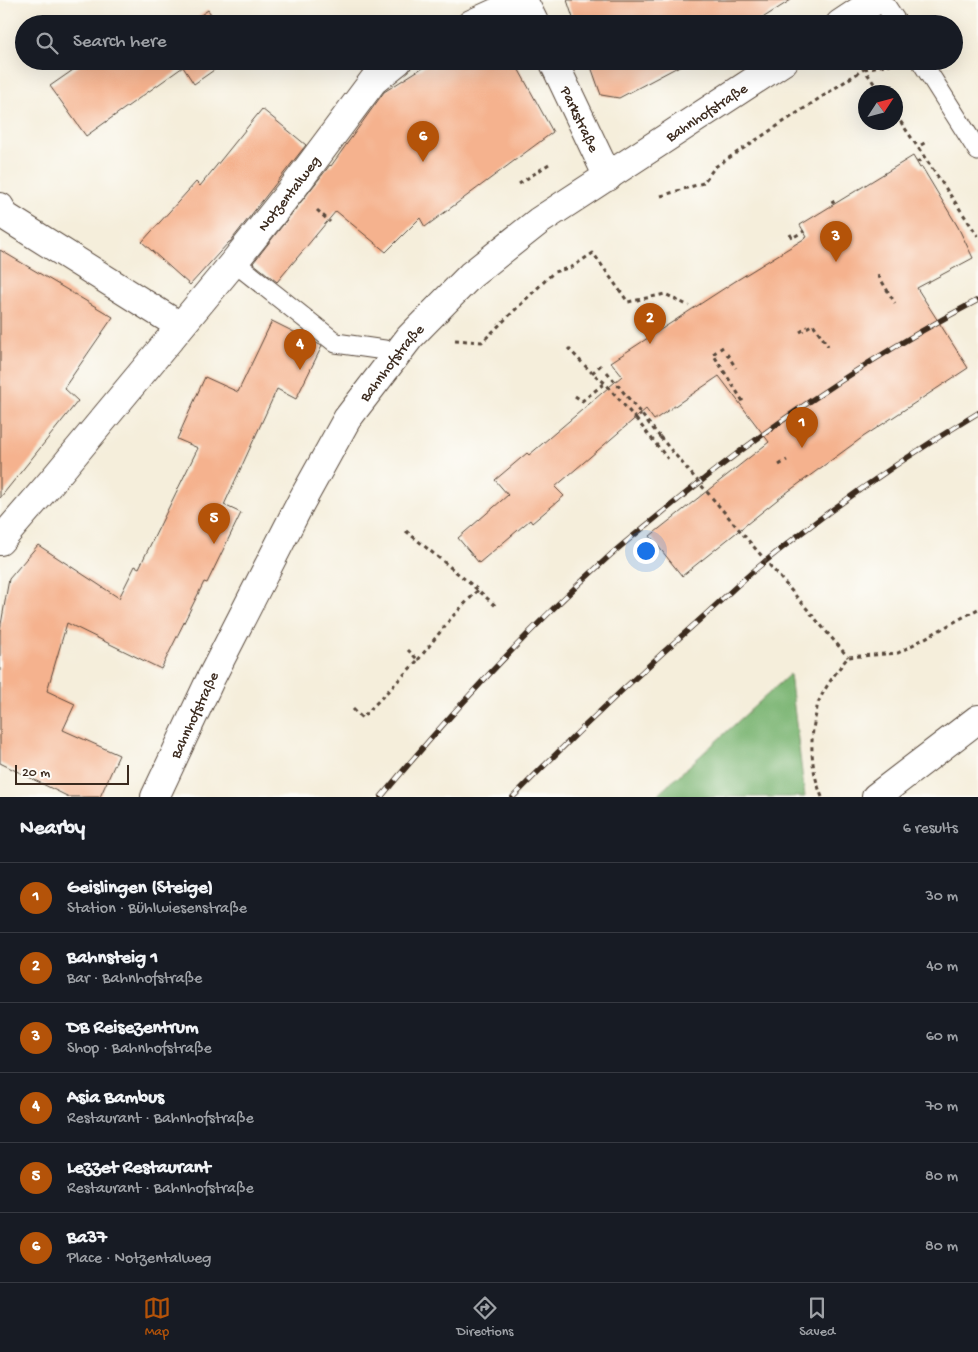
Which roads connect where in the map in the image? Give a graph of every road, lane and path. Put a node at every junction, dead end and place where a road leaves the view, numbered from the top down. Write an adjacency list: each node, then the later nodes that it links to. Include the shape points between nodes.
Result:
1 (523, 0): 4 (street); 5 (street)
2 (876, 0): 6 (street)
3 (882, 0): 7 (lane)
4 (491, 15)
5 (530, 15)
6 (854, 15)
7 (892, 15)
8 (387, 70): 29 (street, Notzentalweg, via 373,81)
9 (557, 70): 22 (street, Parkstraße)
10 (770, 70): 22 (street, Bahnhofstraße)
11 (862, 70): 24 (path, via 715,167 703,183)
12 (865, 70): 14 (path)
13 (928, 70): 18 (lane)
14 (875, 85)
15 (903, 126): 19 (path)
16 (928, 140): 17 (path)
17 (921, 145)
18 (978, 151)
19 (924, 158): 21 (path); 28 (path)
20 (552, 162): 23 (path)
21 (917, 162)
22 (608, 177): 35 (street, Bahnhofstraße, via 540,221 470,275)
23 (519, 184)
24 (661, 196)
25 (0, 207): 33 (street, via 5,216)
26 (804, 231): 27 (path, via 792,238)
27 (790, 234)
28 (978, 236)
29 (234, 262): 33 (street, Notzentalweg); 35 (lane, via 336,343)
30 (878, 275): 31 (path)
31 (895, 303)
32 (689, 306): 35 (path, via 665,294 628,302 593,253 572,267 554,272 482,342)
33 (180, 326): 53 (street, Notzentalweg)
34 (800, 332): 36 (path, via 813,324)
35 (404, 345): 62 (street, Bahnhofstraße, via 347,419 211,678)
36 (828, 346)
37 (568, 348): 43 (path)
38 (723, 348): 46 (path, via 713,354)
39 (727, 354): 41 (path)
40 (601, 365): 43 (path)
41 (736, 368)
42 (607, 372): 47 (path)
43 (592, 373): 44 (path)
44 (605, 383): 45 (path, via 582,401); 48 (path)
45 (576, 396)
46 (744, 403)
47 (641, 414): 48 (path); 58 (path, bridge)
48 (636, 420): 49 (path)
49 (668, 459)
50 (787, 460): 51 (path)
51 (779, 465)
52 (406, 531): 54 (path)
53 (0, 541)
54 (478, 590): 55 (path); 59 (path)
55 (498, 608)
56 (978, 609): 58 (path, via 898,653)
57 (408, 650): 59 (path)
58 (848, 658): 63 (path, via 818,701 814,721 811,750 816,783)
59 (418, 660): 60 (path, via 362,718)
60 (353, 709)
61 (978, 719): 64 (street)
62 (155, 797)
63 (822, 797)
64 (876, 797)

